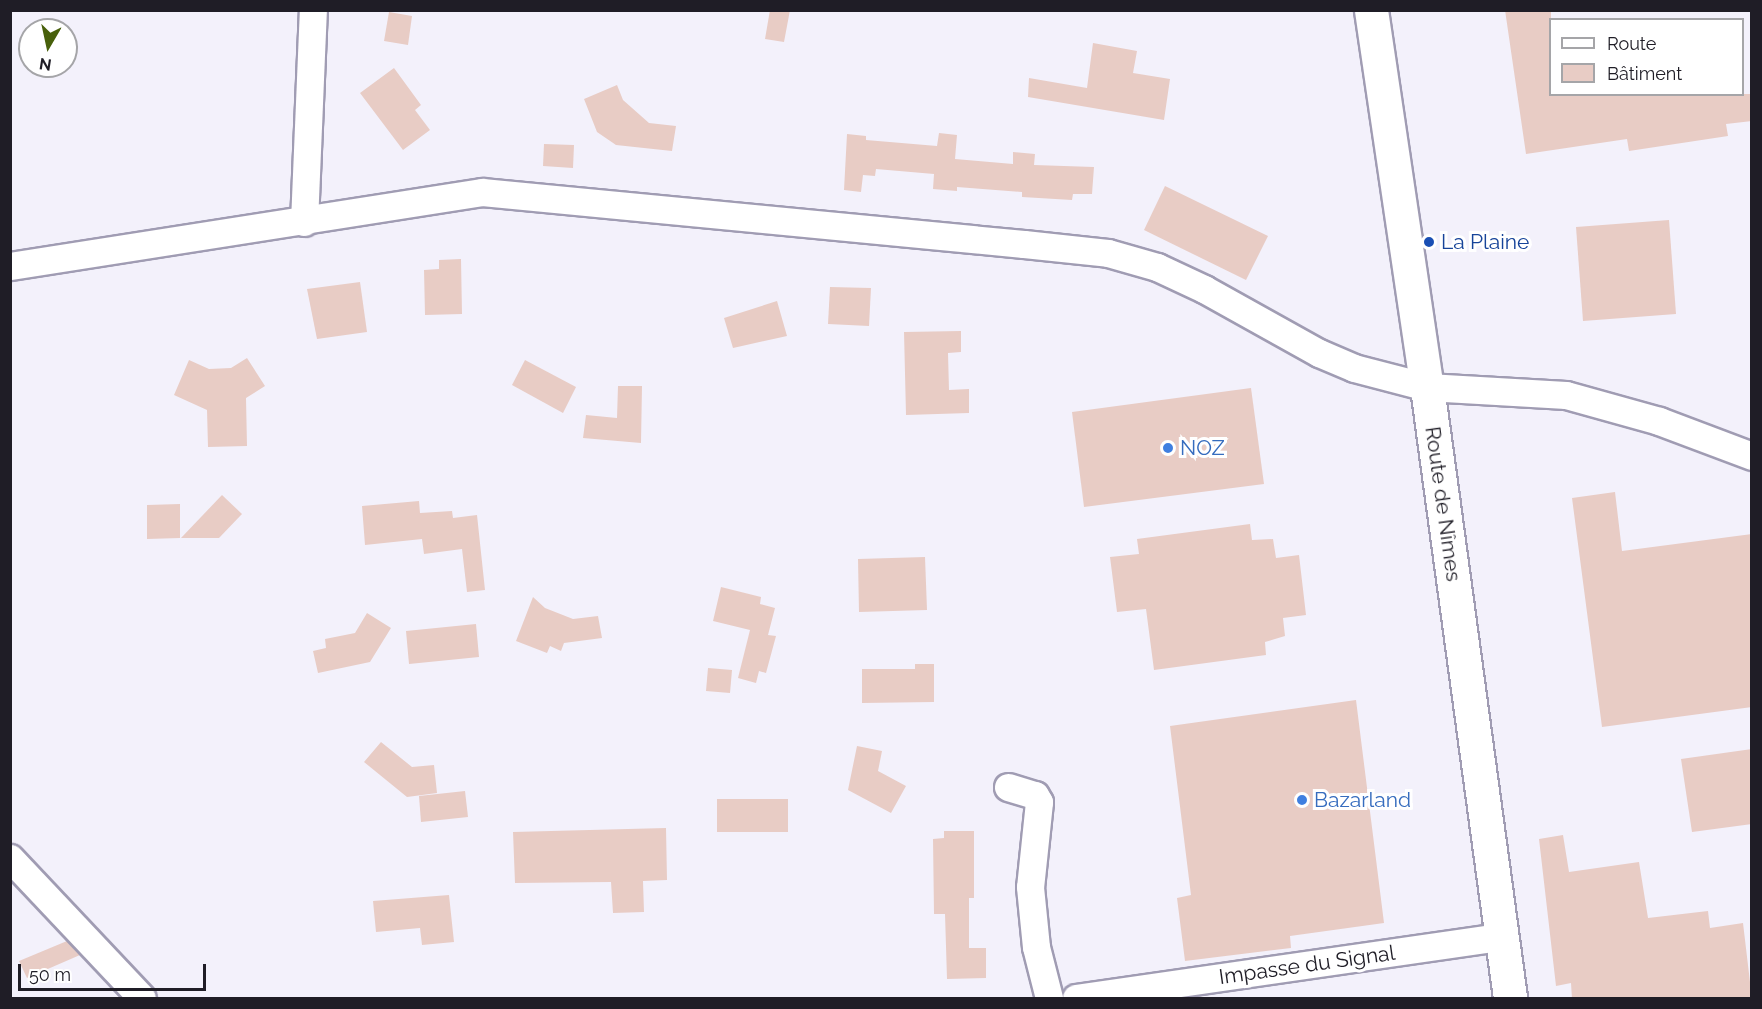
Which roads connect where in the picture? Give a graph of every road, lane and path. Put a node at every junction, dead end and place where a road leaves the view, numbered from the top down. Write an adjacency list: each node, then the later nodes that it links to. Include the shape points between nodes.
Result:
1 (313, 10): 3 (street)
2 (1371, 10): 5 (main road, Route de Nîmes)
3 (304, 222): 4 (street); 5 (street, via 482,192 1108,253 1157,267 1354,368)
4 (10, 266)
5 (1427, 387): 6 (street, via 1566,395 1659,421); 9 (main road, Route de Nîmes)
6 (1752, 456)
7 (1008, 788): 11 (street, via 1035,795 1039,802 1030,887 1036,947)
8 (10, 858): 10 (street)
9 (1501, 937): 12 (street, Impasse du Signal); 13 (main road, Route de Nîmes)
10 (142, 999)
11 (1049, 999)
12 (1076, 999)
13 (1510, 999)

